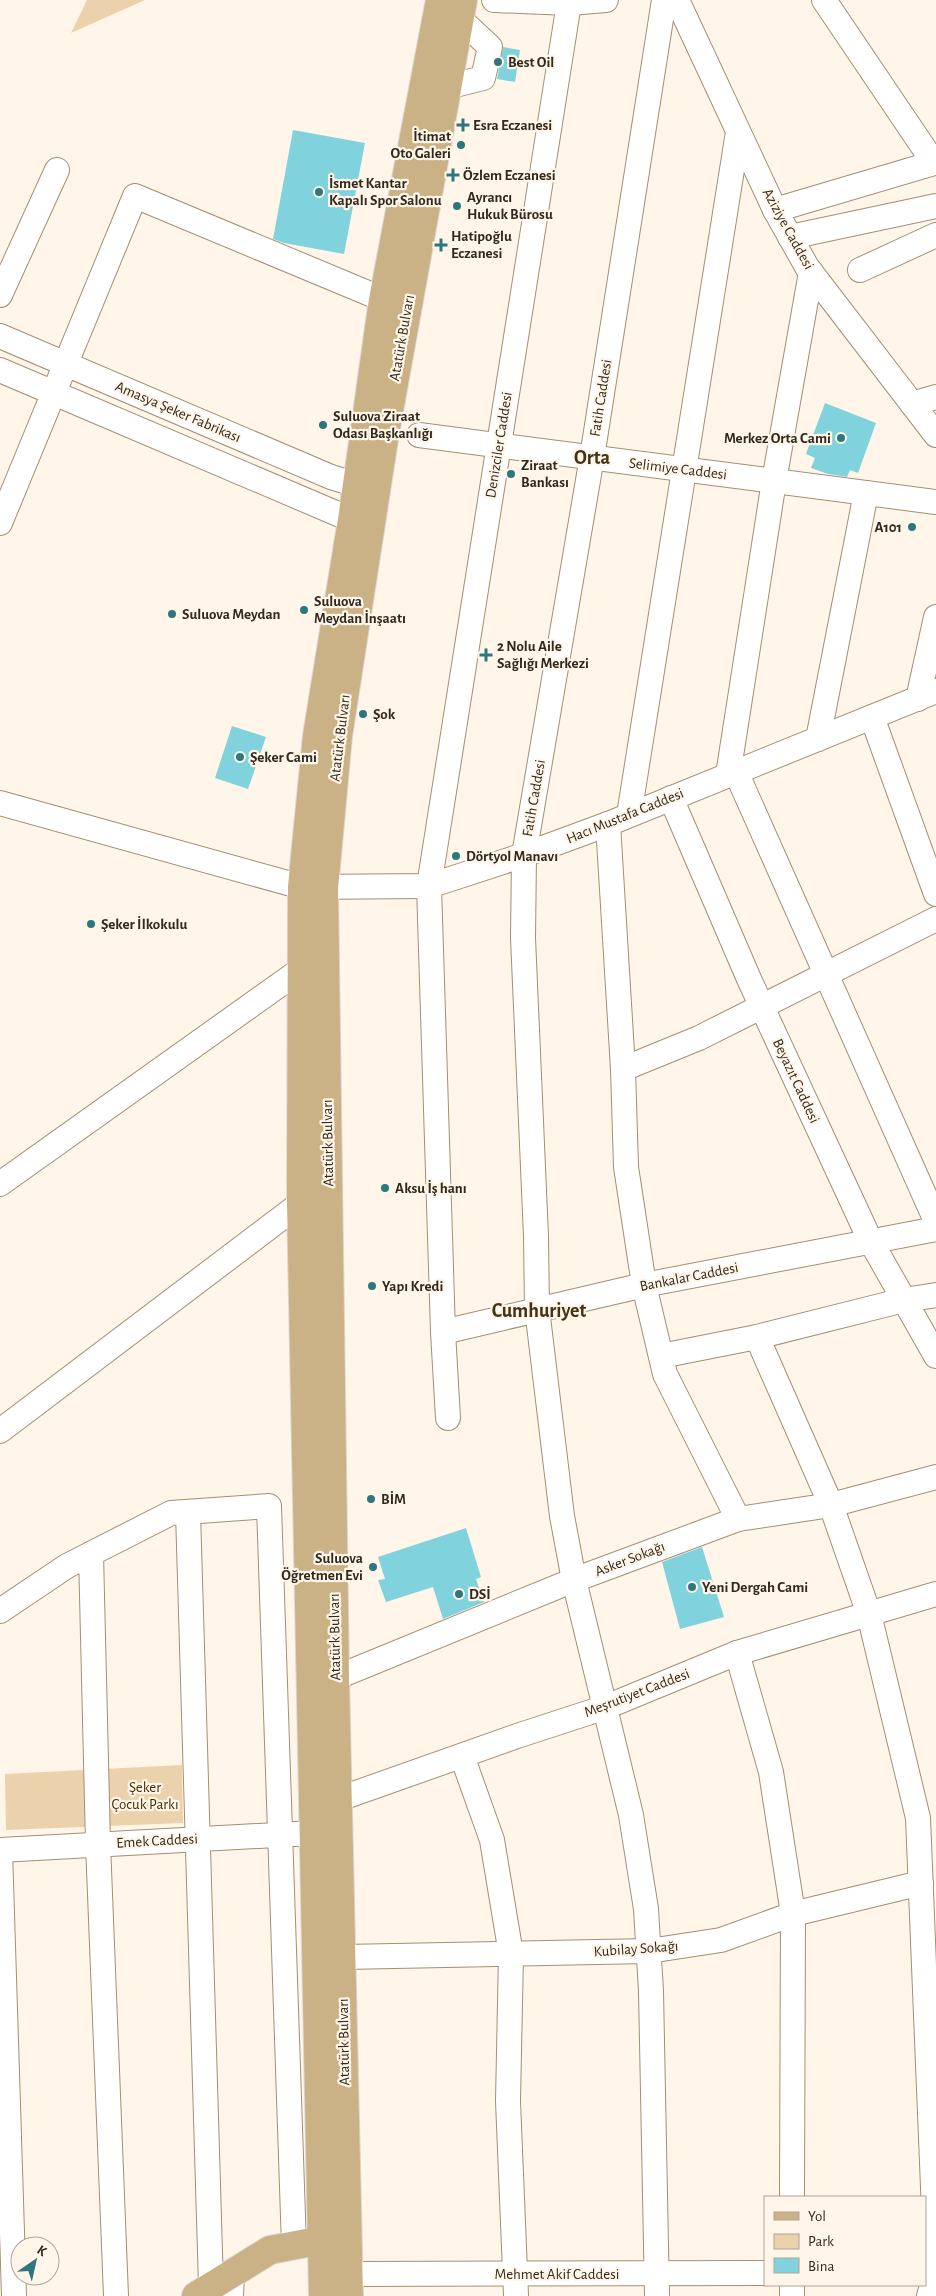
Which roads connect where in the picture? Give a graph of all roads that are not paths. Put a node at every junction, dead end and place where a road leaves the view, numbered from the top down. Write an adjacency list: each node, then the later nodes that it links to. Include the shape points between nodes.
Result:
1 (440, 0): 17 (main road, Atatürk Bulvarı)
2 (494, 0): 6 (street)
3 (664, 0): 27 (street, Fatih Caddesi)
4 (677, 0): 8 (street, Aziziye Caddesi)
5 (824, 0): 11 (street, via 934,163)
6 (587, 1): 26 (street, Denizciler Caddesi)
7 (461, 10): 17 (main road, Atatürk Bulvarı, via 447,87)
8 (738, 132): 11 (street, Aziziye Caddesi); 28 (street)
9 (57, 170): 16 (street)
10 (936, 206): 13 (street)
11 (774, 210): 13 (street, Aziziye Caddesi)
12 (936, 234): 14 (street)
13 (790, 237): 15 (street, Aziziye Caddesi)
14 (860, 270)
15 (811, 272): 23 (street, Aziziye Caddesi); 29 (street)
16 (0, 295)
17 (395, 304): 19 (street, via 135,196); 30 (main road, Atatürk Bulvarı); 45 (main road, Atatürk Bulvarı, via 384,443)
18 (0, 336): 19 (street, Amasya Şeker Fabrikası)
19 (66, 364): 21 (street); 30 (street, Amasya Şeker Fabrikası)
20 (0, 370): 21 (street, Amasya Şeker Fabrikası)
21 (54, 393): 33 (street, Amasya Şeker Fabrikası); 34 (street)
22 (936, 396): 23 (street)
23 (912, 404): 25 (street, Aziziye Caddesi)
24 (419, 435): 26 (street, Selimiye Caddesi)
25 (936, 436)
26 (499, 445): 27 (street, Selimiye Caddesi); 44 (street, Denizciler Caddesi)
27 (592, 457): 28 (street, Selimiye Caddesi); 43 (street, Fatih Caddesi)
28 (685, 470): 29 (street, Selimiye Caddesi); 42 (street)
29 (774, 481): 31 (street, Selimiye Caddesi); 39 (street)
30 (357, 485): 33 (main road, Atatürk Bulvarı)
31 (866, 493): 32 (street, Selimiye Caddesi); 38 (street)
32 (936, 502)
33 (352, 520): 45 (main road, Atatürk Bulvarı, via 317,736)
34 (0, 523)
35 (936, 617): 36 (street)
36 (927, 695): 37 (street, Hacı Mustafa Caddesi)
37 (872, 717): 38 (street, Hacı Mustafa Caddesi); 46 (street)
38 (818, 739): 39 (street, Hacı Mustafa Caddesi)
39 (732, 773): 40 (street, Hacı Mustafa Caddesi); 49 (street)
40 (671, 798): 42 (street, Hacı Mustafa Caddesi); 50 (street, Beyazıt Caddesi)
41 (0, 803): 45 (street, Hacı Mustafa Caddesi)
42 (618, 819): 43 (street, Hacı Mustafa Caddesi); 51 (street)
43 (524, 855): 44 (street, Hacı Mustafa Caddesi); 60 (street, Fatih Caddesi, via 523,938)
44 (429, 886): 45 (street, Hacı Mustafa Caddesi); 61 (street, Denizciler Caddesi)
45 (313, 887): 48 (main road, Atatürk Bulvarı); 77 (main road, Atatürk Bulvarı)
46 (936, 894)
47 (936, 918): 49 (street)
48 (302, 968): 52 (street); 53 (main road, Atatürk Bulvarı)
49 (825, 973): 50 (street); 54 (street)
50 (761, 1005): 51 (street, via 699,1038); 56 (street, Beyazıt Caddesi)
51 (623, 1068): 57 (street, via 626,1167)
52 (0, 1184)
53 (301, 1203): 66 (street); 81 (main road, Atatürk Bulvarı)
54 (936, 1221)
55 (936, 1229): 56 (street, Bankalar Caddesi)
56 (870, 1240): 57 (street, Bankalar Caddesi); 59 (street, Beyazıt Caddesi)
57 (644, 1285): 60 (street, Bankalar Caddesi); 63 (street)
58 (936, 1295): 59 (street)
59 (904, 1300): 62 (street); 64 (street, Beyazıt Caddesi)
60 (537, 1309): 61 (street, Bankalar Caddesi); 72 (street, Fatih Caddesi, via 562,1516)
61 (443, 1332): 65 (street, Denizciler Caddesi)
62 (757, 1337): 63 (street); 68 (street)
63 (661, 1356): 70 (street, via 665,1374)
64 (936, 1356)
65 (448, 1418)
66 (0, 1431)
67 (936, 1477): 68 (street, Asker Sokağı)
68 (832, 1505): 70 (street, Asker Sokağı); 75 (street)
69 (188, 1512): 71 (street, via 171,1513); 82 (street, via 269,1506); 83 (street)
70 (738, 1519): 72 (street, Asker Sokağı)
71 (91, 1554): 74 (street); 84 (street)
72 (574, 1580): 77 (street, Asker Sokağı); 78 (street, Fatih Caddesi)
73 (936, 1594): 75 (street, Meşrutiyet Caddesi)
74 (0, 1611)
75 (869, 1614): 76 (street, Meşrutiyet Caddesi); 86 (street, via 918,1818)
76 (737, 1653): 78 (street, Meşrutiyet Caddesi); 87 (street, via 771,1772)
77 (335, 1678): 80 (main road, Atatürk Bulvarı)
78 (606, 1707): 79 (street, Meşrutiyet Caddesi); 88 (street, Fatih Caddesi, via 631,1815 646,1909)
79 (462, 1756): 80 (street, Meşrutiyet Caddesi); 89 (street, via 492,1840)
80 (339, 1799): 90 (main road, Atatürk Bulvarı)
81 (313, 1832): 82 (street, Emek Caddesi); 93 (main road, Atatürk Bulvarı)
82 (282, 1834): 83 (street, Emek Caddesi); 95 (street)
83 (197, 1839): 84 (street, Emek Caddesi); 102 (street)
84 (98, 1844): 85 (street, Emek Caddesi); 104 (street)
85 (0, 1850): 91 (street)
86 (921, 1883): 87 (street, Kubilay Sokağı); 96 (street)
87 (792, 1914): 88 (street, Kubilay Sokağı, via 721,1940); 92 (street)
88 (648, 1951): 89 (street, Kubilay Sokağı); 101 (street, Fatih Caddesi)
89 (512, 1954): 90 (street, Kubilay Sokağı); 100 (street, via 508,2101)
90 (343, 1957): 94 (main road, Atatürk Bulvarı)
91 (3, 2055): 103 (street)
92 (792, 2196)
93 (322, 2240): 94 (main road); 95 (main road); 105 (main road, Atatürk Bulvarı)
94 (348, 2242): 99 (main road, Atatürk Bulvarı)
95 (294, 2246): 102 (main road, via 270,2250)
96 (936, 2261)
97 (936, 2272): 106 (street)
98 (764, 2274): 101 (street, Mehmet Akif Caddesi)
99 (349, 2285): 100 (street, Mehmet Akif Caddesi)
100 (516, 2285): 101 (street, Mehmet Akif Caddesi)
101 (657, 2285)
102 (218, 2288)
103 (14, 2296)
104 (116, 2296)
105 (323, 2296)
106 (929, 2296)

